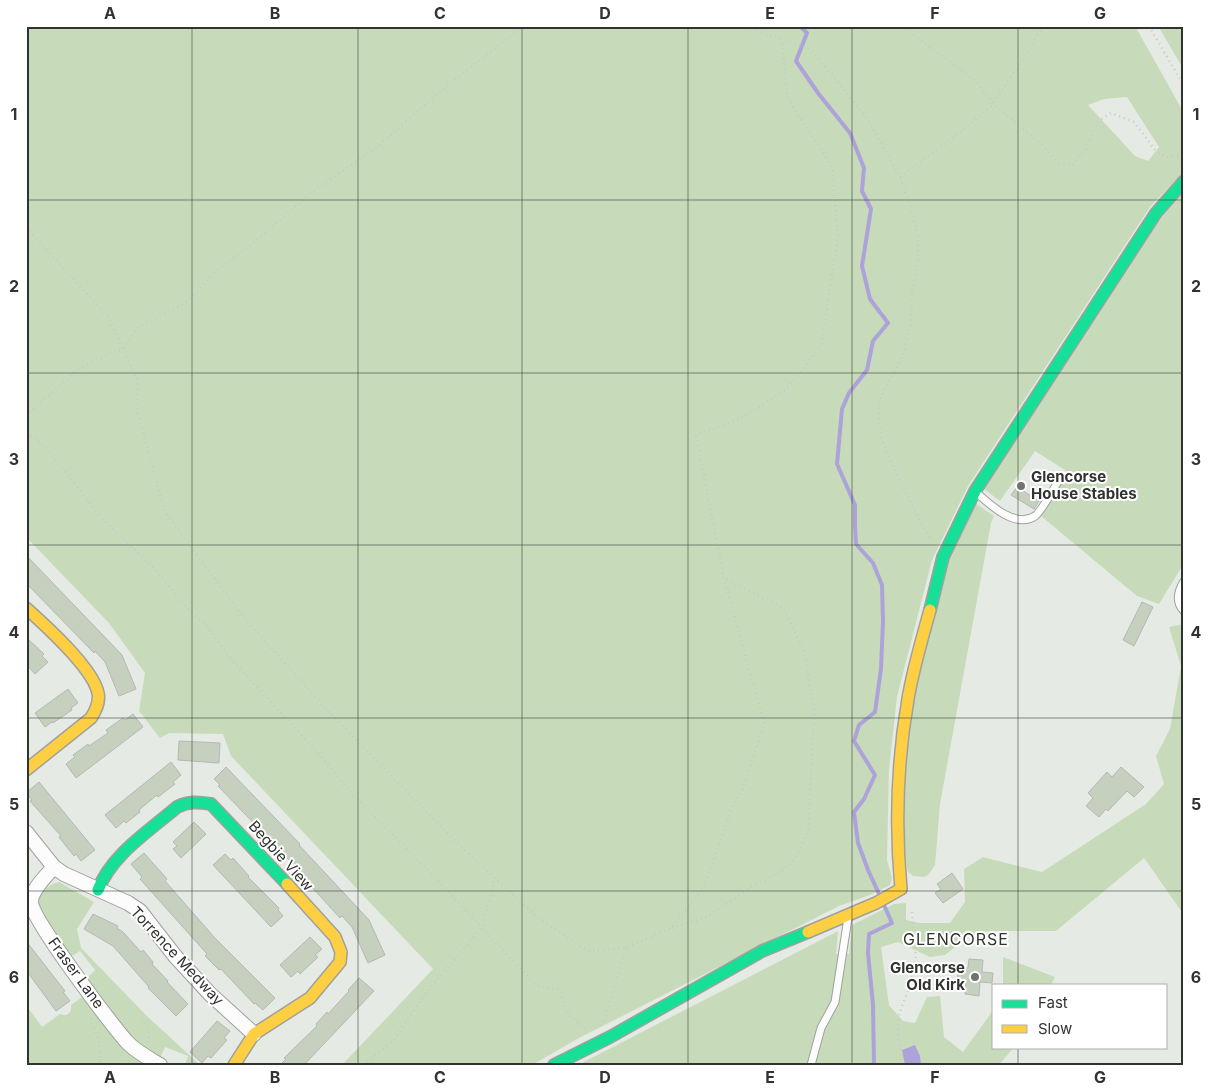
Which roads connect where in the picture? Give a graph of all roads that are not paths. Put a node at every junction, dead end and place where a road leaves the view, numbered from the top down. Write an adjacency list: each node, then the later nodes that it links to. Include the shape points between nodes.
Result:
1 (1184, 181): 3 (street, via 1156,213)
2 (1059, 480): 3 (lane, via 1035,516 1022,521 1006,515)
3 (974, 491): 11 (street, via 943,557 908,697 899,758 897,847 900,889)
4 (1184, 581): 6 (lane, via 1178,596 1180,608)
5 (26, 608): 7 (street, via 86,670 98,690 99,700 92,718)
6 (1184, 611)
7 (26, 770)
8 (26, 832): 9 (street, Torrence Medway)
9 (54, 867): 10 (street, Torrence Medway); 13 (street, Fraser Lane, via 32,896 31,904 40,923 127,1042)
10 (98, 890): 12 (street, Torrence Medway, via 140,912 210,994); 12 (street, Begbie View, via 116,859 177,807 195,802 211,804 335,937 341,952 336,968 310,998)
11 (848, 915): 15 (street, via 762,952 606,1033); 16 (lane, via 835,1002 821,1028)
12 (254, 1034): 14 (street)
13 (160, 1065)
14 (234, 1065)
15 (554, 1065)
16 (811, 1065)

